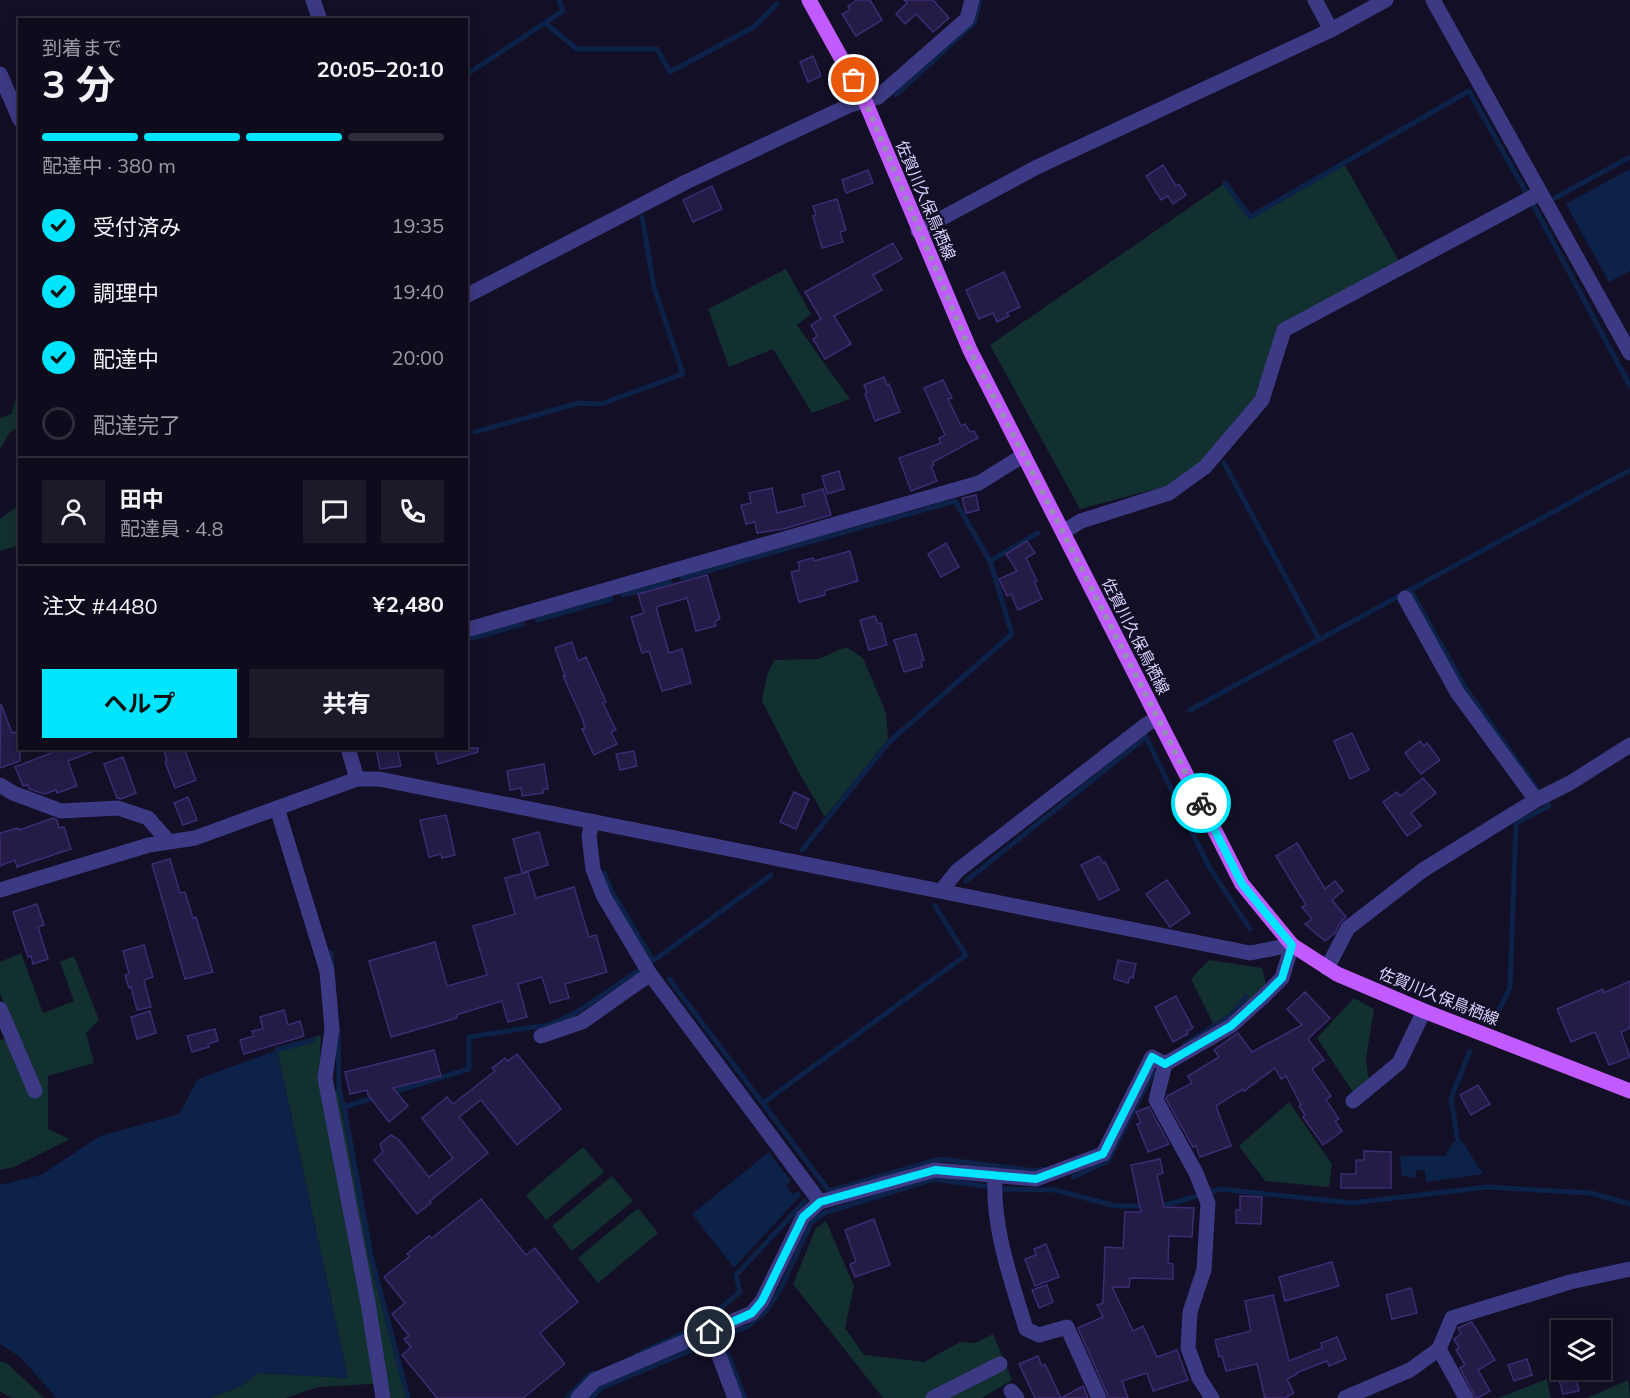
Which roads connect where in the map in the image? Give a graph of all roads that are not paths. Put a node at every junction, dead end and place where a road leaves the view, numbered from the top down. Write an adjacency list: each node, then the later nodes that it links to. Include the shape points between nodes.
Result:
1 (313, 0): 7 (street)
2 (809, 0): 10 (main road, 佐賀川久保鳥栖線)
3 (972, 0): 10 (street, via 967,20 878,97)
4 (1315, 0): 8 (street)
5 (1386, 0): 8 (street)
6 (1433, 0): 12 (street)
7 (319, 18)
8 (1331, 30): 13 (street, via 1037,167)
9 (0, 74): 11 (street)
10 (865, 101): 13 (main road, 佐賀川久保鳥栖線); 14 (street, via 686,182)
11 (18, 115)
12 (1532, 196): 15 (street); 17 (street, via 1284,330 1262,400 1205,467 1169,493 1081,521)
13 (918, 231): 16 (main road, 佐賀川久保鳥栖線, via 970,350)
14 (468, 295)
15 (1630, 353)
16 (1024, 455): 17 (main road, 佐賀川久保鳥栖線); 19 (street, via 980,483)
17 (1063, 532): 20 (main road, 佐賀川久保鳥栖線)
18 (1405, 598): 25 (street, via 1457,692)
19 (468, 629)
20 (1158, 718): 30 (street, via 957,871); 31 (main road, 佐賀川久保鳥栖線, via 1242,884)
21 (1630, 745): 25 (street)
22 (349, 750): 23 (street)
23 (357, 779): 26 (street); 27 (street)
24 (0, 785): 28 (street, via 61,811 118,808 148,818)
25 (1536, 800): 32 (street, via 1423,870 1348,928)
26 (277, 808): 28 (street, via 195,838); 47 (street, via 327,971 332,1029 325,1078)
27 (592, 822): 30 (street); 33 (street, via 589,836 593,869 604,897)
28 (168, 841): 29 (street)
29 (0, 890)
30 (941, 891): 31 (street, via 1250,953)
31 (1292, 945): 32 (main road, 佐賀川久保鳥栖線); 37 (street, via 1282,978 1264,996 1231,1026)
32 (1328, 968): 35 (main road, 佐賀川久保鳥栖線)
33 (650, 974): 36 (street, via 582,1022); 42 (street)
34 (0, 1009): 38 (street)
35 (1424, 1011): 39 (main road, 佐賀川久保鳥栖線); 40 (street, via 1399,1063)
36 (541, 1036)
37 (1165, 1064): 41 (street, via 1152,1057 1103,1154 1036,1179); 52 (street, via 1156,1100 1208,1203 1204,1270 1190,1312 1188,1348 1199,1378)
38 (35, 1091)
39 (1630, 1091)
40 (1353, 1101)
41 (994, 1175): 42 (street, via 935,1170); 51 (street, via 993,1199 1007,1268 1026,1329 1039,1335 1066,1327)
42 (820, 1202): 44 (street, via 803,1217 762,1301 752,1313)
43 (1630, 1269): 45 (street, via 1570,1282 1452,1318)
44 (710, 1332): 48 (street, via 595,1380); 49 (street)
45 (1439, 1349): 53 (street, via 1410,1370); 54 (street)
46 (1000, 1364): 50 (street)
47 (383, 1398)
48 (578, 1398)
49 (735, 1398)
50 (933, 1398)
51 (1099, 1398)
52 (1212, 1398)
53 (1345, 1398)
54 (1466, 1398)

